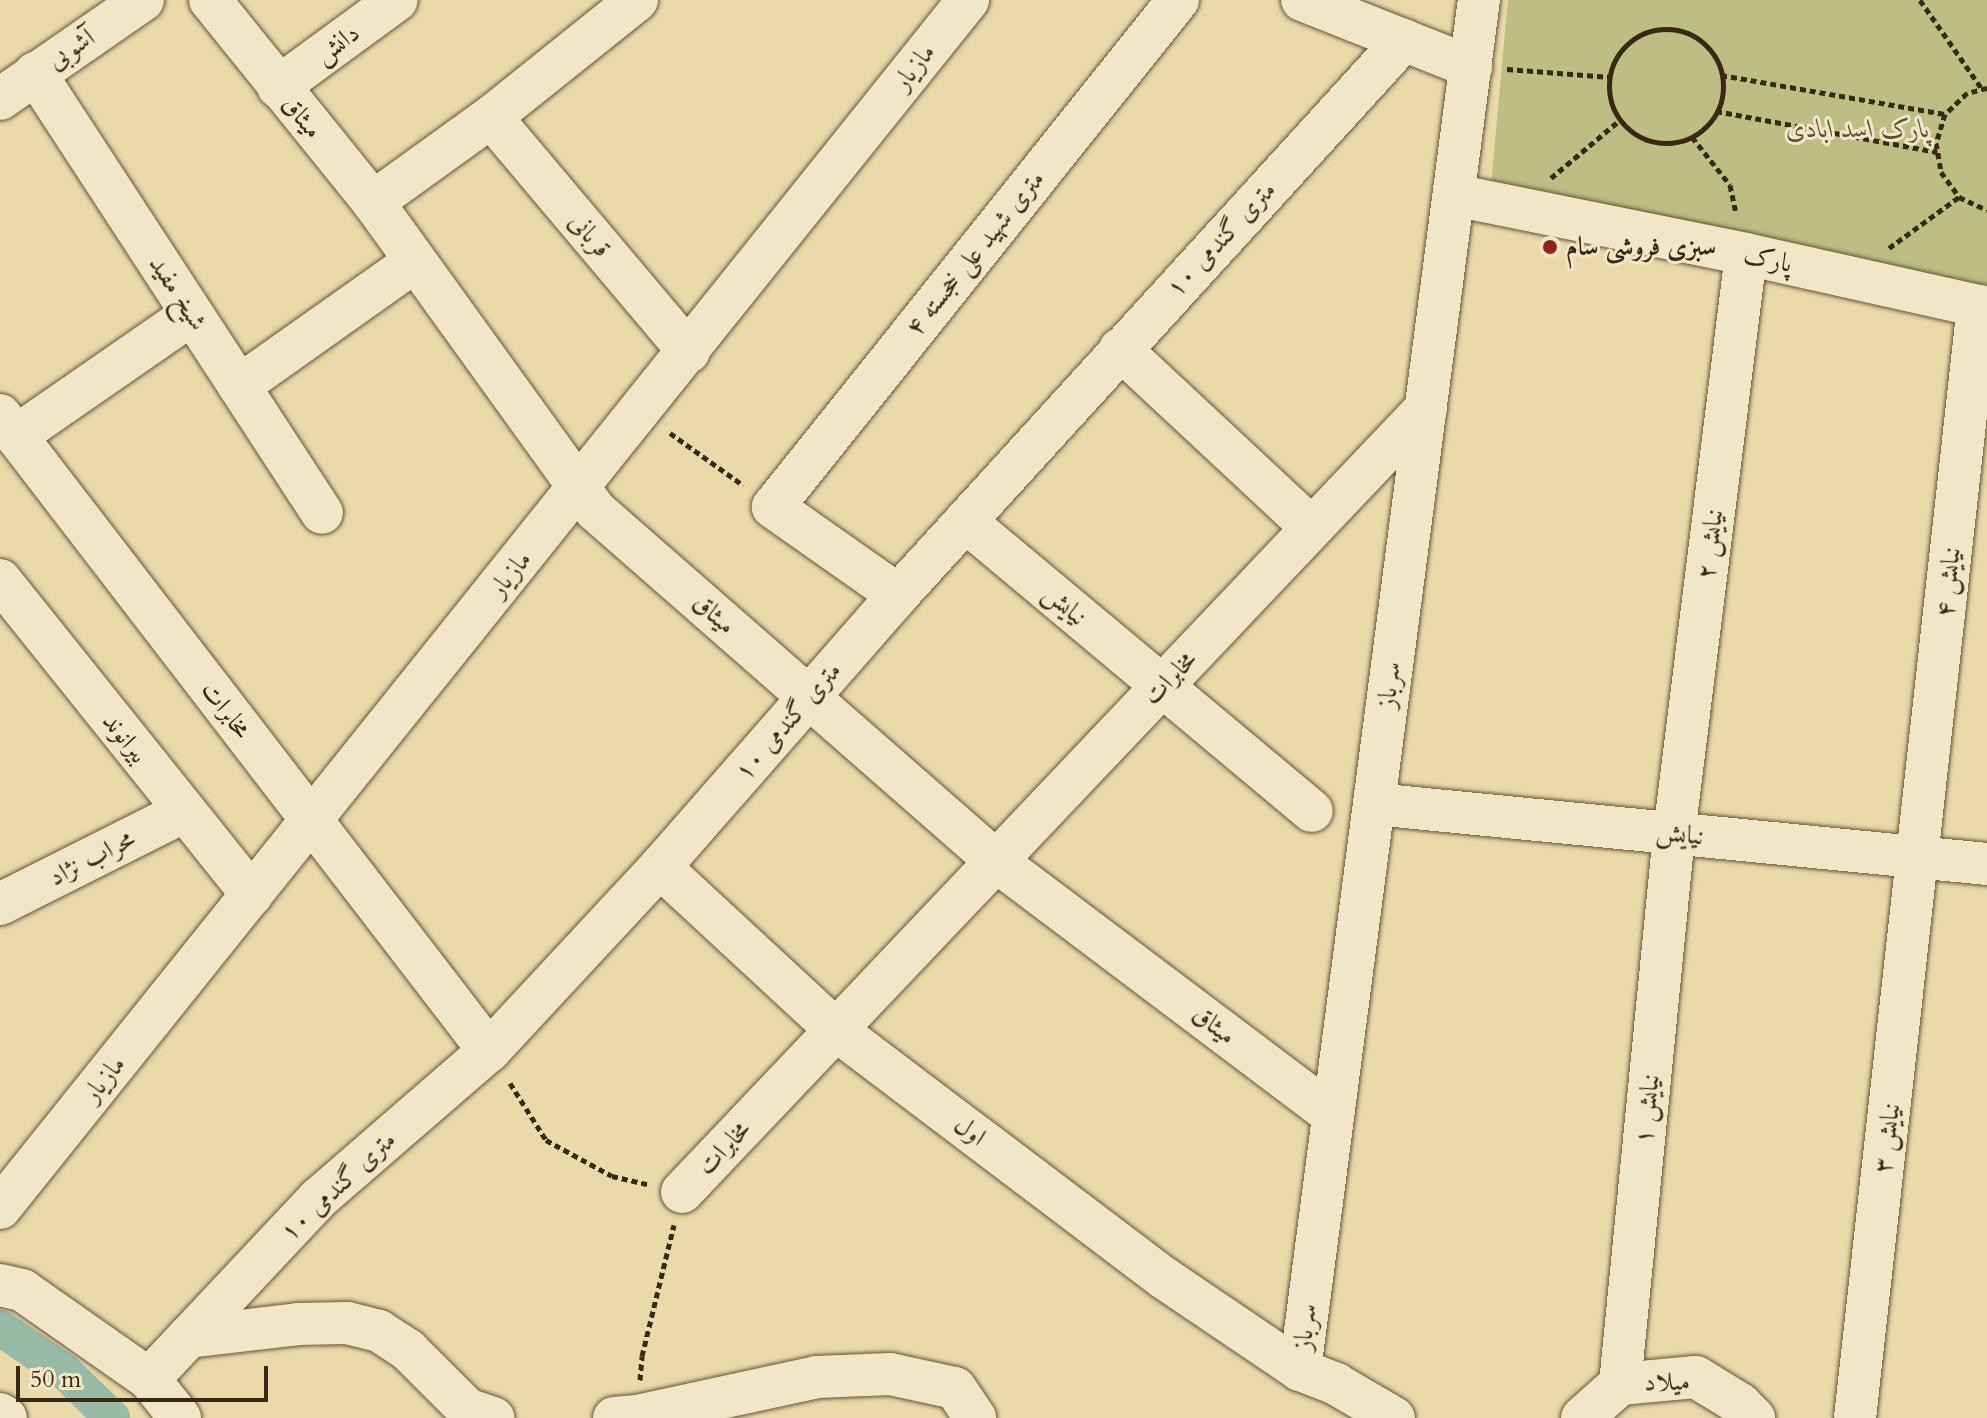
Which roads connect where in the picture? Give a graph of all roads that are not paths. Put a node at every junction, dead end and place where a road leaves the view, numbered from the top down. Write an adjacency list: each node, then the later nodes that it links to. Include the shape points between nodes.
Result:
1 (143, 0): 11 (street, آشوبی)
2 (210, 0): 12 (street, میثاق)
3 (397, 0): 12 (street, دانش)
4 (637, 0): 14 (street)
5 (968, 0): 22 (street, مازیار)
6 (1178, 0): 31 (street, ۴ متری شهید علی خجسته, via 773,507)
7 (1302, 0): 9 (street)
8 (1479, 0): 10 (street, سرباز)
9 (1404, 40): 10 (street); 21 (street, ۱۰ متری گندمی)
10 (1471, 67): 15 (street, سرباز)
11 (35, 73): 13 (street, آشوبی); 20 (street, شیخ مفید)
12 (278, 87): 16 (street, میثاق)
13 (0, 99)
14 (491, 117): 16 (street); 22 (street, قربانی)
15 (1454, 195): 17 (street, پارک); 24 (street, سرباز)
16 (373, 202): 18 (street, میثاق)
17 (1746, 254): 19 (street, پارک); 38 (street, نیایش ۲)
18 (414, 262): 23 (street); 26 (street, میثاق)
19 (1982, 307): 39 (street, نیایش ۴)
20 (192, 314): 23 (street, شیخ مفید); 25 (street)
21 (1120, 349): 28 (street, ۱۰ متری گندمی); 29 (street)
22 (689, 352): 26 (street, مازیار)
23 (239, 386): 27 (street, شیخ مفید)
24 (1426, 408): 29 (street, مخابرات); 34 (street, سرباز)
25 (8, 425): 37 (street, مخابرات)
26 (580, 488): 33 (street, میثاق, via 595,510); 37 (street, مازیار)
27 (322, 513)
28 (965, 521): 31 (street, ۱۰ متری گندمی); 32 (street, نیایش)
29 (1312, 528): 32 (street, مخابرات)
30 (0, 580): 36 (street, بیرانوند)
31 (898, 595): 33 (street, ۱۰ متری گندمی)
32 (1162, 686): 35 (street, نیایش); 40 (street, مخابرات)
33 (809, 697): 40 (street, میثاق); 42 (street, ۱۰ متری گندمی)
34 (1374, 804): 38 (street, نیایش); 47 (street, سرباز)
35 (1312, 811)
36 (183, 812): 43 (street, بیرانوند); 44 (street, محراب نژاد)
37 (312, 821): 43 (street, مازیار); 46 (street, مخابرات)
38 (1674, 834): 39 (street, نیایش); 53 (street, نیایش ۱)
39 (1919, 857): 41 (street, نیایش); 64 (street, نیایش ۳)
40 (996, 861): 45 (street, مخابرات); 47 (street, میثاق)
41 (1987, 864)
42 (660, 867): 45 (street, اول); 46 (street, ۱۰ متری گندمی)
43 (252, 894): 49 (street, مازیار)
44 (0, 904)
45 (836, 1030): 48 (street, مخابرات); 54 (street, اول, via 1164,1278)
46 (489, 1051): 51 (street, ۱۰ متری گندمی, via 319,1198)
47 (1333, 1115): 54 (street, سرباز)
48 (682, 1192)
49 (0, 1208)
50 (0, 1285): 52 (street, via 22,1290)
51 (188, 1337): 52 (street, ۱۰ متری گندمی); 59 (street, via 298,1324 347,1323 379,1331 408,1350 467,1409)
52 (149, 1379): 58 (street)
53 (1620, 1384): 62 (street, میلاد); 63 (street, میلاد, via 1696,1377)
54 (1331, 1391): 61 (street)
55 (0, 1414): 57 (street)
56 (625, 1417): 60 (street, via 817,1377 890,1374 955,1388)
57 (6, 1418)
58 (180, 1418)
59 (493, 1418)
60 (975, 1418)
61 (1394, 1418)
62 (1582, 1418)
63 (1754, 1418)
64 (1855, 1418)

